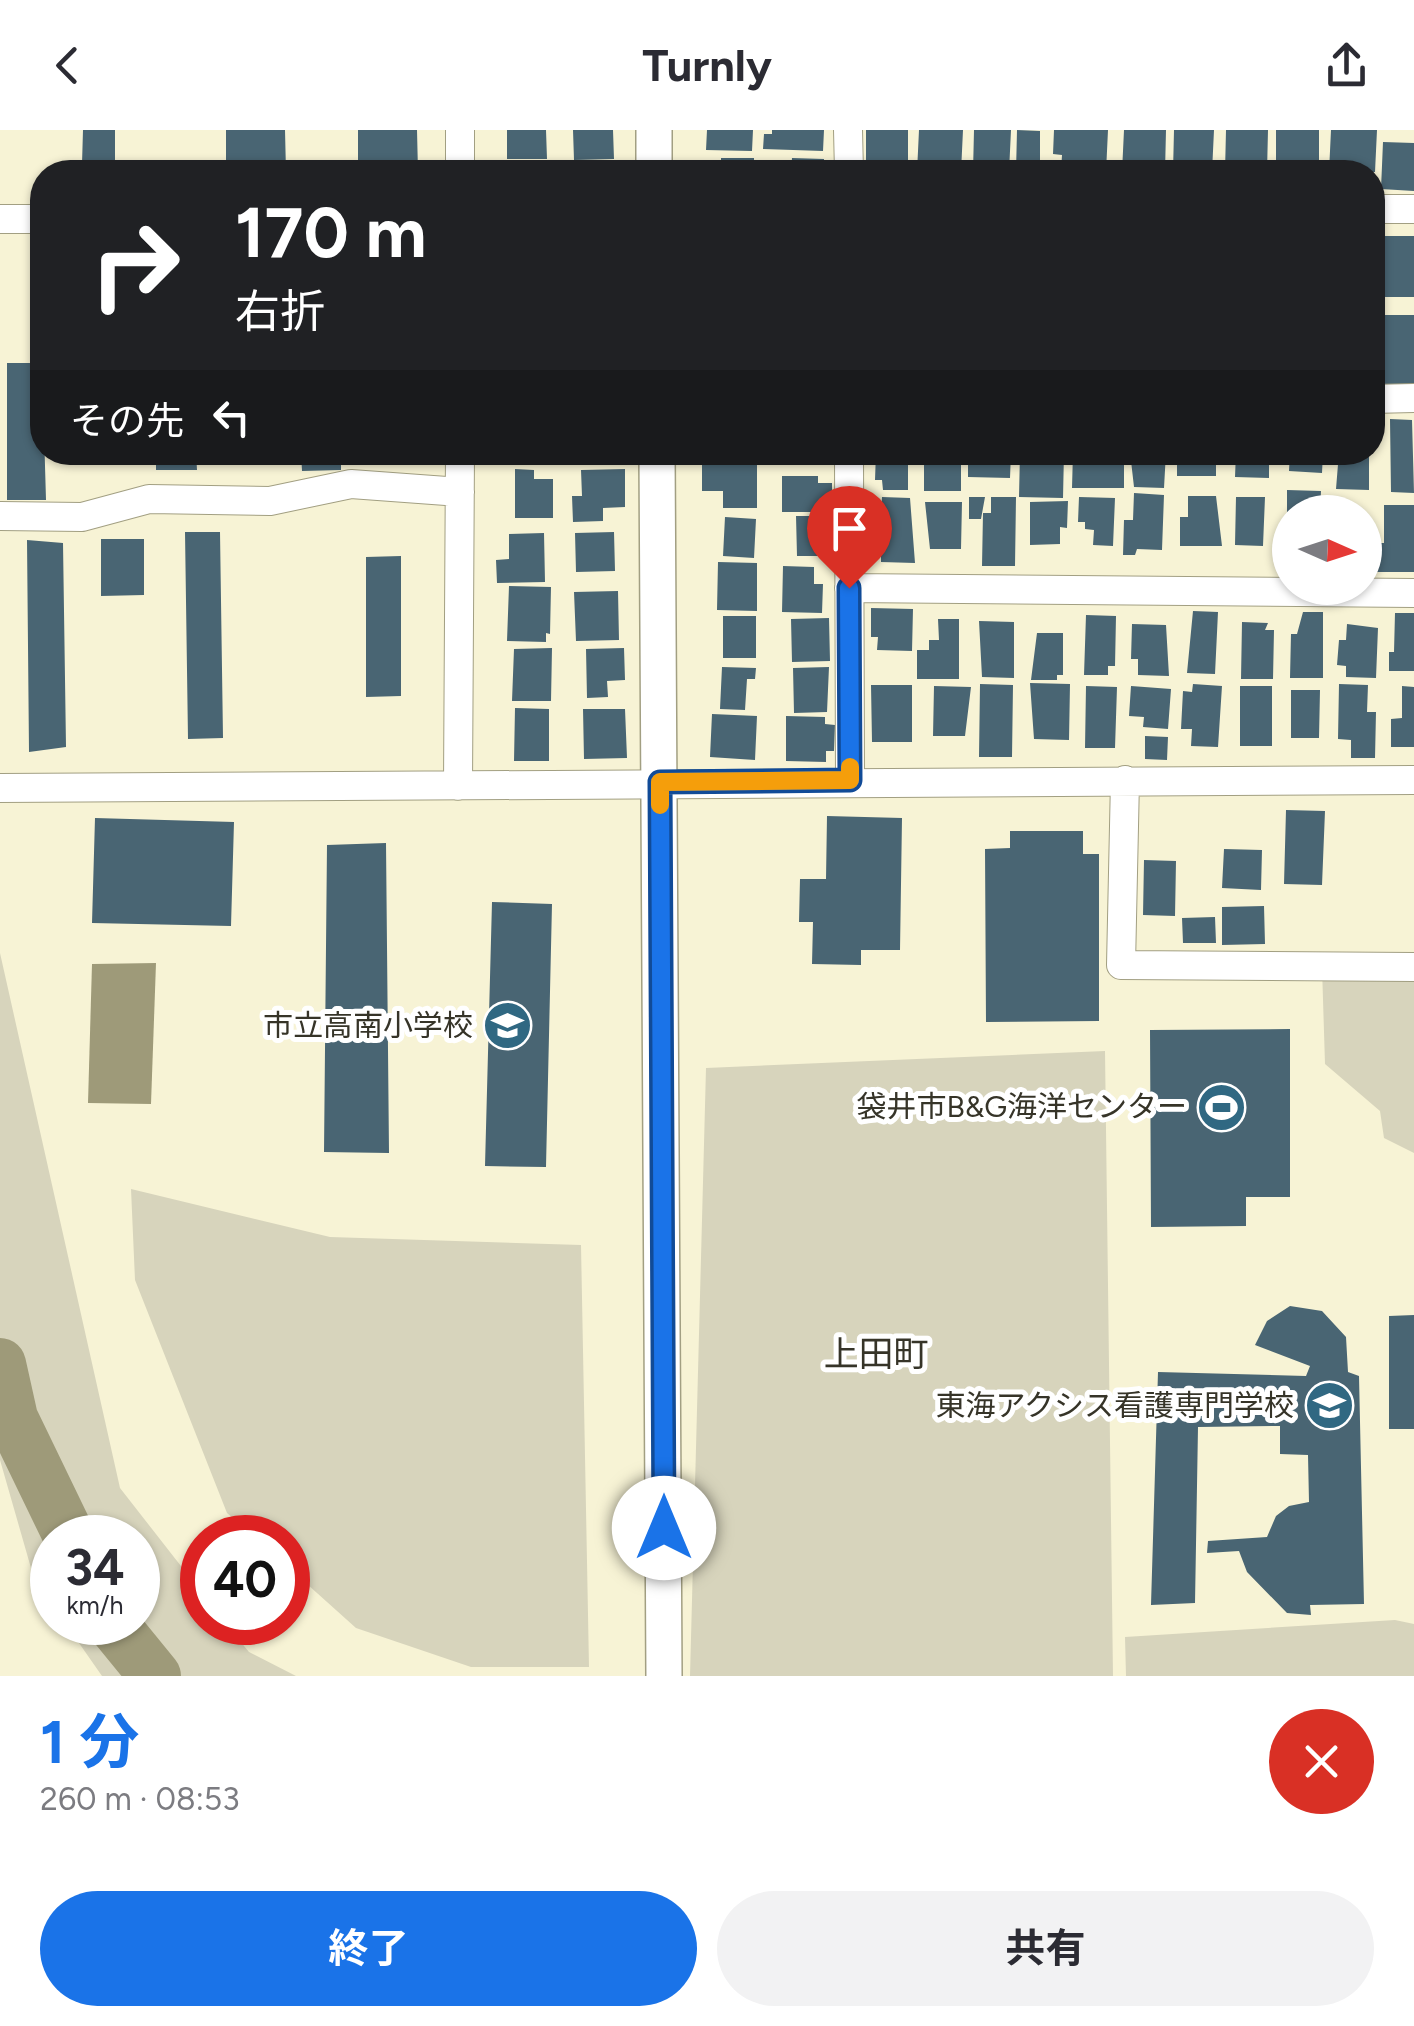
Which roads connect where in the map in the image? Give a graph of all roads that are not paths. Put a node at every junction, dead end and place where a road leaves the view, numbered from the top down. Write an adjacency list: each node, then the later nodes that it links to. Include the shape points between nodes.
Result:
1 (460, 130): 4 (street)
2 (654, 130): 5 (street)
3 (848, 130): 6 (street)
4 (460, 160)
5 (654, 160)
6 (848, 160)
7 (1385, 209): 8 (street)
8 (1414, 209)
9 (0, 219): 10 (street)
10 (30, 219)
11 (1414, 398): 12 (street)
12 (1385, 399)
13 (460, 465): 16 (street)
14 (656, 465): 23 (street)
15 (849, 465): 18 (street)
16 (460, 492): 17 (street, via 351,484 270,501 148,499 82,517); 24 (street)
17 (0, 516)
18 (849, 588): 19 (street); 20 (street)
19 (1414, 593)
20 (850, 780): 21 (street); 23 (street)
21 (1125, 780): 22 (street); 26 (street, via 1121,965)
22 (1414, 780)
23 (660, 782): 24 (street); 27 (street)
24 (458, 786): 25 (street)
25 (0, 788)
26 (1414, 967)
27 (664, 1676)

